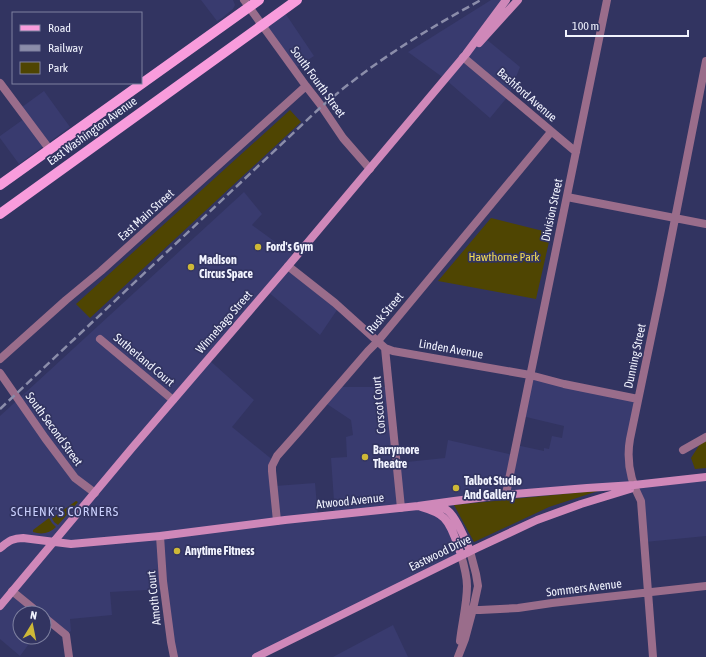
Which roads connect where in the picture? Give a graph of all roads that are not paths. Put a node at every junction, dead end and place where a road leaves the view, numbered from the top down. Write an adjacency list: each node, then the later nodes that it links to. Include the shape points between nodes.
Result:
1 (259, 0): 6 (main road, East Washington Avenue)
2 (296, 0): 7 (main road, East Washington Avenue)
3 (506, 0): 8 (street, Winnebago Street)
4 (518, 0): 8 (street, Winnebago Street)
5 (607, 0): 17 (street, Division Street)
6 (246, 4): 7 (street, South Fourth Street); 10 (main road, East Washington Avenue)
7 (262, 25): 13 (street, South Fourth Street); 21 (main road, East Washington Avenue)
8 (465, 55): 15 (street, Bashford Avenue); 18 (street, Winnebago Street)
9 (706, 61): 22 (street, Dunning Street)
10 (142, 81)
11 (0, 83): 14 (street)
12 (139, 84): 16 (main road, East Washington Avenue)
13 (306, 86): 18 (street, South Fourth Street, via 343,138); 28 (street, East Main Street, via 102,272 66,300)
14 (3, 92): 16 (street)
15 (551, 132): 17 (street, Bashford Avenue); 26 (street, Rusk Street)
16 (50, 150): 19 (main road, East Washington Avenue)
17 (576, 152): 20 (street, Division Street)
18 (370, 169): 24 (street, Winnebago Street)
19 (0, 185)
20 (567, 197): 22 (street); 30 (street, Division Street)
21 (0, 214)
22 (675, 217): 23 (street); 32 (street, Dunning Street)
23 (706, 224)
24 (288, 266): 26 (street, Linden Avenue); 31 (street, Winnebago Street)
25 (100, 339): 31 (street, Sutherland Court)
26 (378, 341): 27 (street, Linden Avenue); 42 (street, Rusk Street, via 274,461 272,471)
27 (386, 348): 30 (street, Linden Avenue); 41 (street, Corscot Court)
28 (0, 359)
29 (0, 374): 37 (street, South Second Street, via 75,478)
30 (530, 375): 32 (street, Linden Avenue); 38 (street, Division Street)
31 (173, 400): 37 (street, Winnebago Street)
32 (638, 400): 36 (street, Dunning Street, via 628,456)
33 (706, 437): 34 (street)
34 (684, 450)
35 (706, 477): 36 (street, Atwood Avenue)
36 (636, 486): 38 (street, Atwood Avenue); 46 (street, Eastwood Drive, via 537,520); 50 (street, Dunning Street, via 641,501)
37 (95, 493): 44 (street, Winnebago Street)
38 (506, 494): 39 (street, Atwood Avenue)
39 (427, 505): 40 (street, Atwood Avenue); 46 (street, via 443,508 451,513)
40 (418, 506): 41 (street, Atwood Avenue); 47 (street, via 444,518 453,533)
41 (401, 508): 42 (street, Atwood Avenue)
42 (277, 521): 43 (street, Atwood Avenue)
43 (160, 536): 44 (street, Atwood Avenue, via 71,544); 58 (street, Amoth Court, via 163,581)
44 (53, 542): 45 (street, Atwood Avenue, via 16,538); 49 (street, Winnebago Street)
45 (0, 548)
46 (470, 551): 47 (street, Eastwood Drive); 54 (street, via 478,581)
47 (461, 556): 53 (street, via 467,579); 59 (street, Eastwood Drive)
48 (706, 586): 50 (street, Sommers Avenue)
49 (12, 591): 51 (street); 52 (street, Winnebago Street)
50 (648, 592): 54 (street, Sommers Avenue, via 518,608); 60 (street, Dunning Street)
51 (29, 605)
52 (0, 606)
53 (465, 609): 54 (street, Sommers Avenue); 56 (street)
54 (473, 609): 56 (street)
55 (52, 624): 57 (street, via 66,635)
56 (459, 654)
57 (69, 657)
58 (174, 657)
59 (256, 657)
60 (653, 657)

